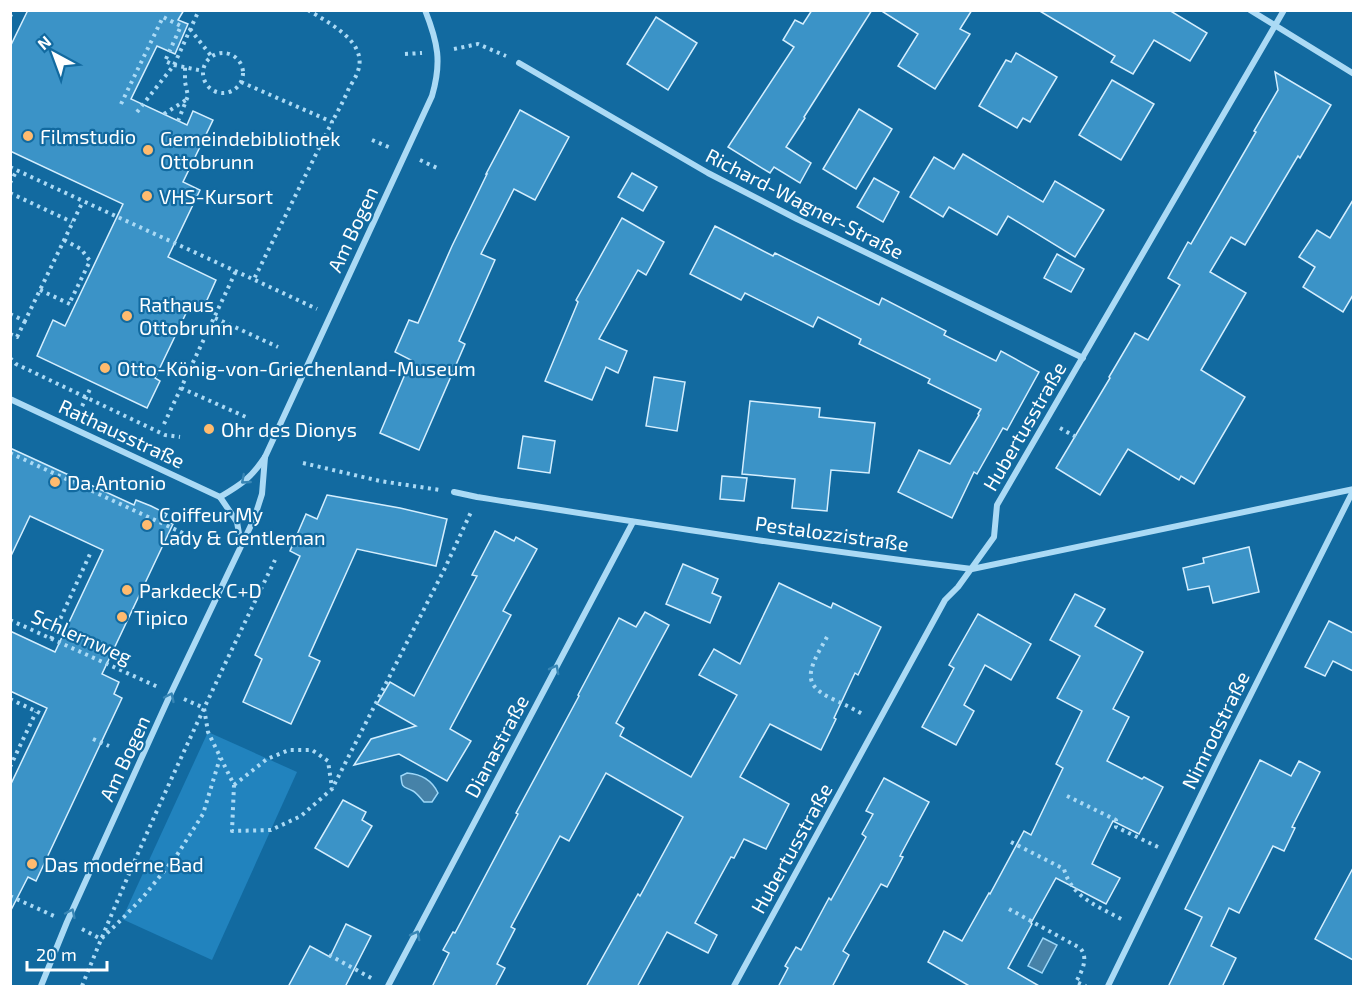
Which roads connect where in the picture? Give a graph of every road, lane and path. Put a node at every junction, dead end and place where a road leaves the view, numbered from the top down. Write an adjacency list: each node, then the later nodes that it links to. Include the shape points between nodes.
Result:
1 (13, 10): 7 (path)
2 (199, 10): 8 (path)
3 (308, 10): 23 (path, via 349,38 360,60)
4 (425, 10): 50 (street, Am Bogen, via 438,52 432,96)
5 (1250, 10): 9 (street)
6 (1284, 10): 9 (street, Hubertusstraße)
7 (10, 17)
8 (191, 26): 11 (path); 13 (path)
9 (1275, 26): 16 (street); 41 (street, Hubertusstraße)
10 (478, 44): 12 (path)
11 (212, 57): 15 (path); 17 (path, via 223,53 234,57 242,65)
12 (519, 63): 41 (street, Richard-Wagner-Straße, via 718,178)
13 (174, 65): 14 (path); 19 (path, via 165,61 181,26 163,17); 20 (path)
14 (185, 67): 15 (path); 18 (path)
15 (203, 71): 17 (path, via 210,88 221,93 233,91)
16 (1353, 74)
17 (241, 82): 23 (path)
18 (186, 100): 21 (path); 22 (path)
19 (121, 104)
20 (137, 112)
21 (164, 114)
22 (178, 121)
23 (332, 122): 32 (path)
24 (10, 167): 25 (path)
25 (17, 170): 26 (path); 28 (path)
26 (10, 183)
27 (10, 193): 29 (path)
28 (83, 201): 29 (path); 31 (path)
29 (72, 222): 30 (path)
30 (64, 240): 33 (path); 33 (path, via 81,249 90,261 71,305)
31 (236, 271): 32 (path); 36 (path)
32 (254, 279): 34 (path)
33 (40, 290): 37 (path)
34 (299, 301)
35 (10, 314): 37 (path)
36 (214, 318): 39 (path); 42 (path)
37 (26, 321): 38 (path, via 17,337)
38 (10, 334)
39 (278, 347)
40 (10, 358): 48 (path, via 165,435)
41 (1083, 358): 61 (street, Hubertusstraße, via 997,505 994,537)
42 (181, 388): 46 (path); 47 (path)
43 (90, 389): 44 (path)
44 (87, 394)
45 (10, 399): 54 (street, Rathausstraße)
46 (246, 417)
47 (164, 424)
48 (180, 437)
49 (10, 453): 57 (path)
50 (265, 457): 54 (street, Am Bogen, one-way to 54, via 243,484); 58 (street, Am Bogen, via 262,494)
51 (303, 463): 53 (path, via 380,481)
52 (1353, 489): 61 (street, Pestalozzistraße); 83 (street, Nimrodstraße)
53 (454, 492): 55 (street, Pestalozzistraße)
54 (220, 497): 58 (street, via 237,522)
55 (477, 497): 56 (street, Pestalozzistraße); 76 (path)
56 (633, 522): 61 (street, Pestalozzistraße); 89 (street, Dianastraße, one-way to 56)
57 (198, 540)
58 (241, 545): 87 (street, Am Bogen, one-way to 58, via 76,900)
59 (90, 554): 64 (path)
60 (275, 560): 67 (path)
61 (972, 569): 70 (street, Hubertusstraße, via 945,600)
62 (10, 620): 64 (path, Schlernweg)
63 (827, 637): 70 (path, via 811,673 814,686 819,693)
64 (51, 639): 65 (path, Schlernweg)
65 (141, 680)
66 (10, 699): 68 (path)
67 (204, 708): 73 (path, via 208,732); 84 (path)
68 (36, 712): 69 (path); 74 (path)
69 (44, 715)
70 (878, 723): 90 (street, Hubertusstraße)
71 (93, 739): 72 (path)
72 (109, 746)
73 (220, 757): 75 (path); 84 (path, via 203,814 177,855 144,896)
74 (10, 767)
75 (234, 785): 76 (path, via 267,759 289,750 312,750 328,761); 76 (path, via 232,831 271,830 301,816)
76 (332, 789)
77 (1067, 796): 79 (path, via 1116,819 1116,827)
78 (1011, 842): 83 (path, via 1064,869 1083,898)
79 (1154, 845)
80 (10, 896): 81 (path)
81 (36, 908)
82 (1009, 909): 91 (path, via 1084,952 1085,960 1076,982)
83 (1137, 927): 92 (street, Nimrodstraße)
84 (101, 939): 88 (path)
85 (329, 955): 86 (path)
86 (377, 981)
87 (41, 987)
88 (82, 987)
89 (388, 987)
90 (734, 987)
91 (1086, 987)
92 (1108, 987)

